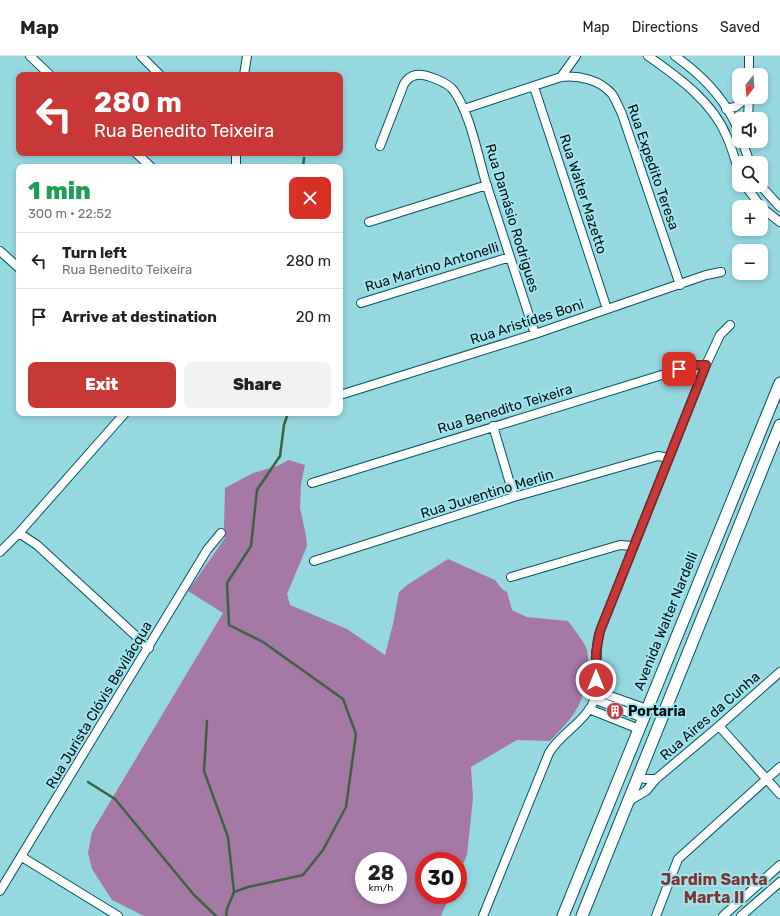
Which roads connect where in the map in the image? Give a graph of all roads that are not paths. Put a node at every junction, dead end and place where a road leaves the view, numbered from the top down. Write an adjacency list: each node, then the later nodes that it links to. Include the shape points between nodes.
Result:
1 (30, 56): 9 (street)
2 (140, 56): 10 (street)
3 (246, 56): 11 (street)
4 (576, 56): 12 (street)
5 (648, 56): 20 (street, via 679,78 702,100 723,127)
6 (675, 56): 16 (street, via 706,83)
7 (749, 56): 8 (street)
8 (749, 68)
9 (47, 72)
10 (157, 72)
11 (244, 72)
12 (561, 77): 13 (street, Rua Expedito Teresa); 32 (street, Rua Expedito Teresa, via 572,76 600,84 612,95 622,114)
13 (534, 87): 15 (street, Rua Expedito Teresa); 34 (street, Rua Walter Mazetto)
14 (739, 104): 16 (street)
15 (464, 109): 18 (street, Rua Damásio Rodrigues, via 454,90 447,84 421,75 412,76 404,84); 22 (street, Rua Damásio Rodrigues)
16 (726, 109): 17 (street)
17 (732, 120)
18 (380, 146)
19 (139, 156): 21 (street)
20 (733, 156)
21 (148, 164)
22 (487, 184): 26 (street); 29 (street, Rua Damásio Rodrigues)
23 (750, 192): 27 (street, via 762,208)
24 (766, 192): 25 (street)
25 (780, 207)
26 (369, 222)
27 (780, 222)
28 (0, 251): 30 (street)
29 (510, 257): 33 (street, Rua Martino Antonelli); 36 (street, Rua Damásio Rodrigues)
30 (16, 265)
31 (721, 272): 32 (street, Rua Aristídes Boni)
32 (680, 285): 34 (street, Rua Aristídes Boni)
33 (361, 303)
34 (607, 309): 36 (street, Rua Aristídes Boni)
35 (730, 325): 37 (street, via 720,335)
36 (535, 334): 39 (street, Rua Aristídes Boni)
37 (706, 365): 42 (street, Rua Benedito Teixeira, via 694,365); 43 (street)
38 (780, 383): 55 (street, Avenida Walter Nardelli)
39 (343, 394)
40 (122, 416): 46 (street)
41 (780, 425): 57 (street)
42 (493, 426): 44 (street, Rua Benedito Teixeira); 45 (street)
43 (669, 458): 45 (street, Rua Juventino Merlin, via 658,456); 48 (street)
44 (312, 483)
45 (514, 497): 50 (street, Rua Juventino Merlin)
46 (19, 533): 49 (street); 52 (street, via 36,545)
47 (221, 533): 52 (street, Rua Jurista Clóvis Bevilácqua, via 207,550)
48 (634, 546): 51 (street, via 620,545); 54 (street, via 598,637)
49 (0, 552)
50 (314, 561)
51 (511, 577)
52 (149, 648): 64 (street, Rua Jurista Clóvis Bevilácqua)
53 (780, 672): 56 (street, Rua Aires da Cunha)
54 (593, 700): 55 (street); 55 (street); 69 (street, via 549,753)
55 (643, 719): 57 (street, via 648,720 650,729); 70 (street, Avenida Walter Nardelli)
56 (720, 726): 60 (street, Rua Aires da Cunha); 61 (street)
57 (647, 754): 59 (street)
58 (780, 767): 61 (street)
59 (638, 776): 60 (street, Rua Aires da Cunha); 63 (street)
60 (656, 779): 63 (street, Rua Aires da Cunha, via 646,791)
61 (766, 780): 62 (street); 72 (street, via 678,859)
62 (780, 794)
63 (627, 802): 71 (street)
64 (22, 857): 67 (street, Rua Jurista Clóvis Bevilácqua); 68 (street)
65 (780, 865): 73 (street)
66 (780, 882): 74 (street)
67 (0, 891)
68 (118, 916)
69 (483, 916)
70 (563, 916)
71 (582, 916)
72 (656, 916)
73 (723, 916)
74 (741, 916)

